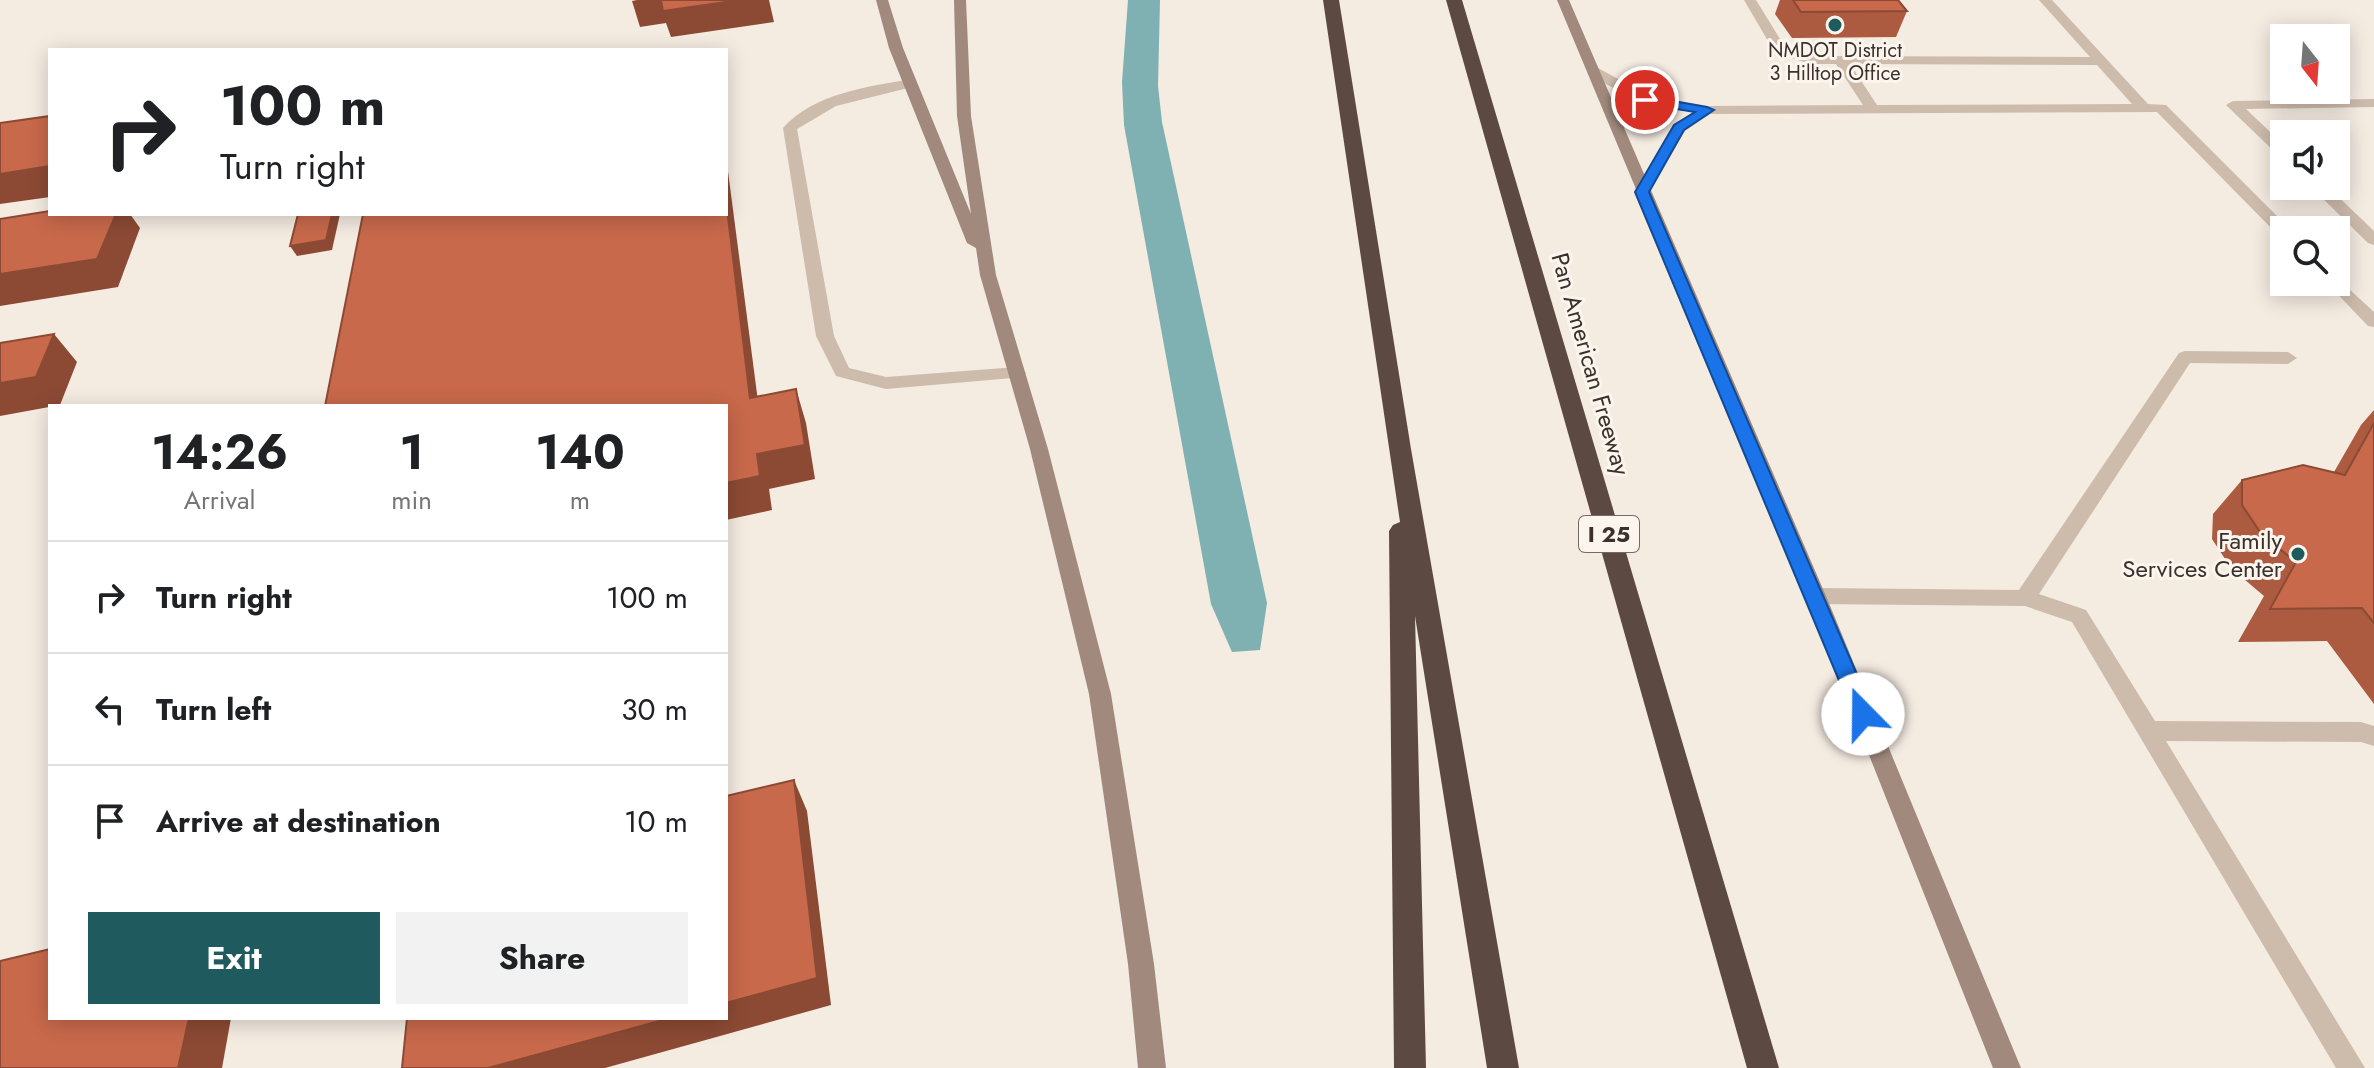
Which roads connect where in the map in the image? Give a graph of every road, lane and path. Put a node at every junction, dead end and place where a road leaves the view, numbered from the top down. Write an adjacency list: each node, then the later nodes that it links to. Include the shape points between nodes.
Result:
1 (882, 0): 11 (main road)
2 (960, 0): 21 (main road, via 964,116)
3 (1331, 0): 26 (highway)
4 (1454, 0): 34 (highway, Pan American Freeway / I 25)
5 (1563, 0): 10 (main road)
6 (1750, 0): 8 (lane, via 1780,50 1811,60)
7 (2045, 0): 9 (lane)
8 (1840, 60): 9 (lane); 15 (lane)
9 (2100, 61): 13 (lane)
10 (1593, 71): 14 (lane, via 1645,100); 17 (main road)
11 (911, 83): 21 (main road); 25 (lane, via 807,111 790,128 825,336 842,372 886,383)
12 (2374, 103): 16 (lane, via 2233,105)
13 (2144, 108): 15 (lane); 19 (lane, via 2161,108)
14 (1707, 110): 15 (lane); 17 (lane, via 1679,128)
15 (1873, 110)
16 (2270, 140)
17 (1642, 192): 27 (main road)
18 (2333, 200): 20 (lane)
19 (2270, 218)
20 (2374, 240)
21 (988, 275): 25 (main road)
22 (2348, 296): 23 (lane)
23 (2374, 322)
24 (2288, 358): 28 (lane, via 2185,357)
25 (1017, 373): 31 (main road, via 1100,694)
26 (1400, 449): 32 (highway); 33 (highway)
27 (1816, 596): 28 (lane); 35 (main road)
28 (2025, 598): 29 (lane, via 2079,616)
29 (2148, 731): 30 (lane); 36 (lane)
30 (2374, 736)
31 (1152, 1068)
32 (1410, 1068)
33 (1503, 1068)
34 (1763, 1068)
35 (2007, 1068)
36 (2351, 1068)

